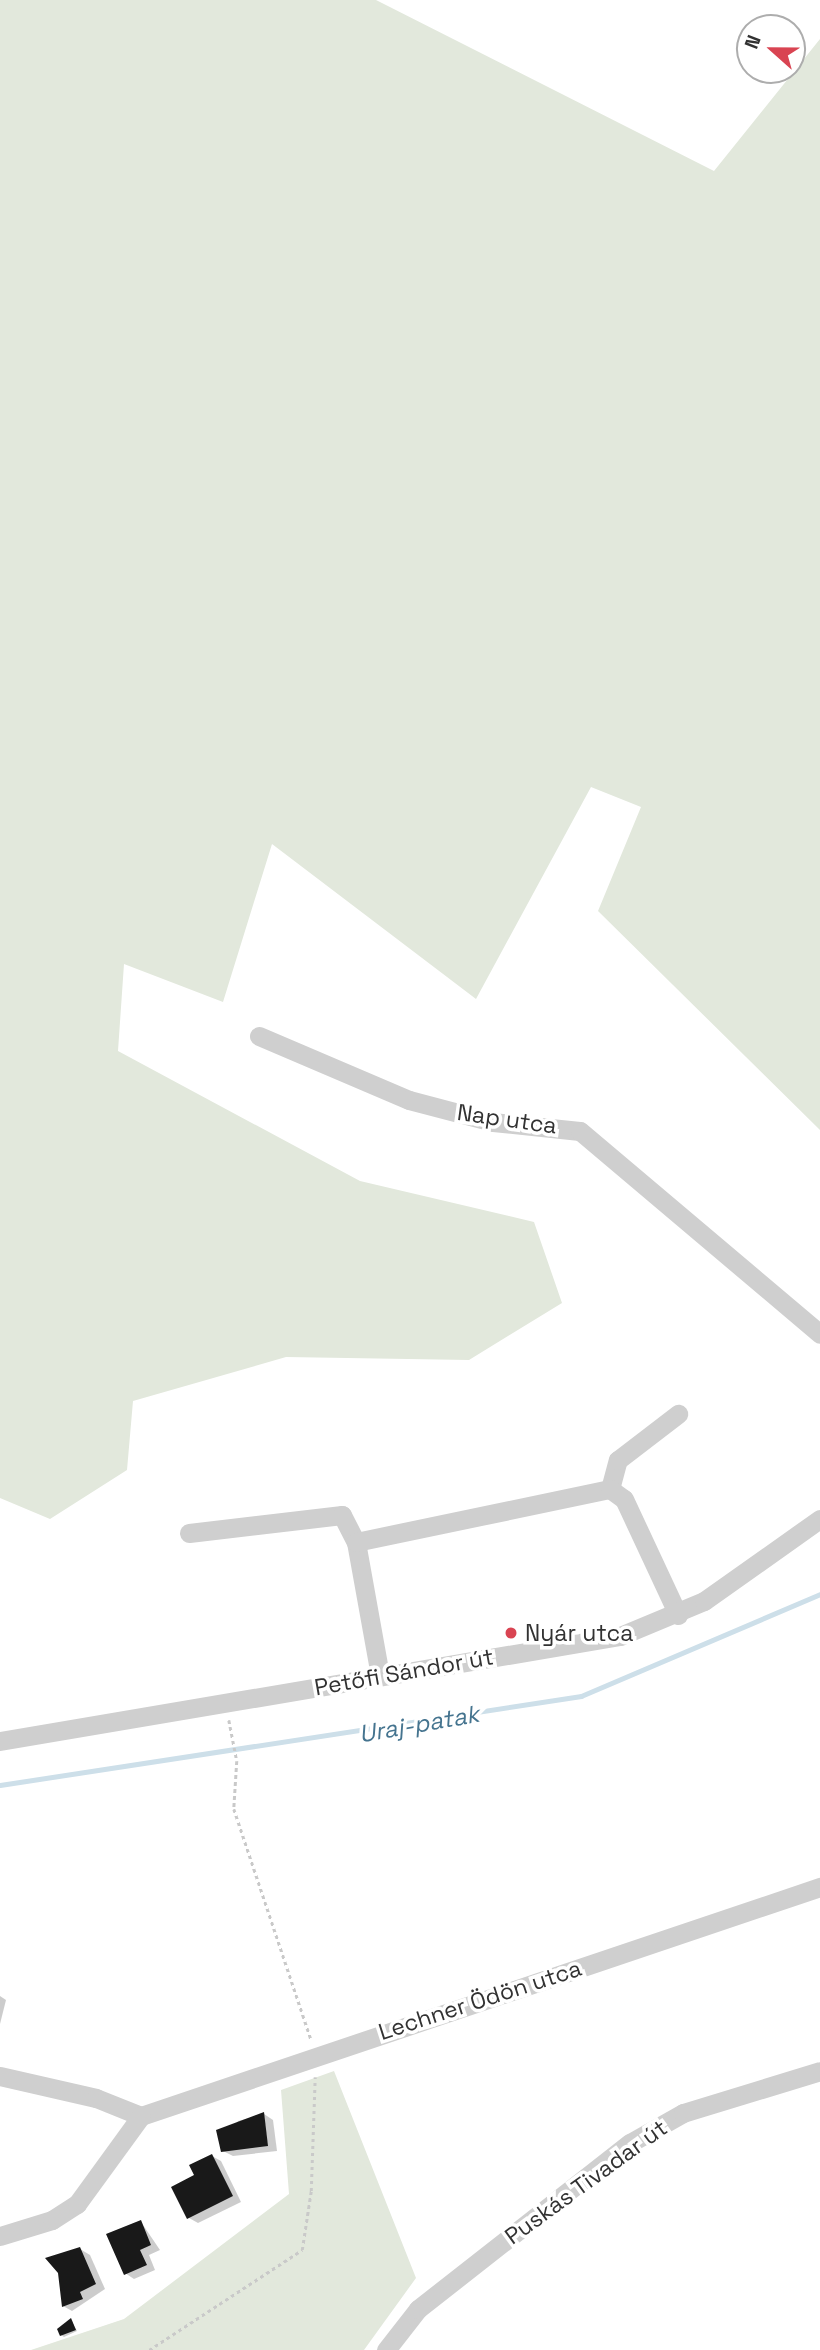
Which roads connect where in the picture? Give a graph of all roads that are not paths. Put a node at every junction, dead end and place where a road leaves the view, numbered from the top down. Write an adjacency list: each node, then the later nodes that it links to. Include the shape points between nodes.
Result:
1 (259, 1036): 2 (street, Nap utca, via 409,1100 493,1122 580,1131)
2 (820, 1334)
3 (678, 1414): 4 (street, via 618,1460)
4 (610, 1489): 7 (street); 8 (street, via 624,1499)
5 (820, 1519): 8 (street, Petőfi Sándor út)
6 (189, 1533): 7 (street, via 335,1513 349,1522)
7 (356, 1542): 9 (street)
8 (678, 1615): 9 (street, Petőfi Sándor út, via 620,1636)
9 (380, 1676): 10 (street, Petőfi Sándor út)
10 (0, 1741)
11 (820, 1887): 14 (street, Lechner Ödön utca, via 313,2053)
12 (820, 2071): 16 (street, Puskás Tivadar út, via 683,2112 630,2143 418,2309)
13 (0, 2076): 14 (street, via 96,2098)
14 (142, 2116): 15 (street, via 76,2204 52,2220)
15 (0, 2236)
16 (386, 2350)

